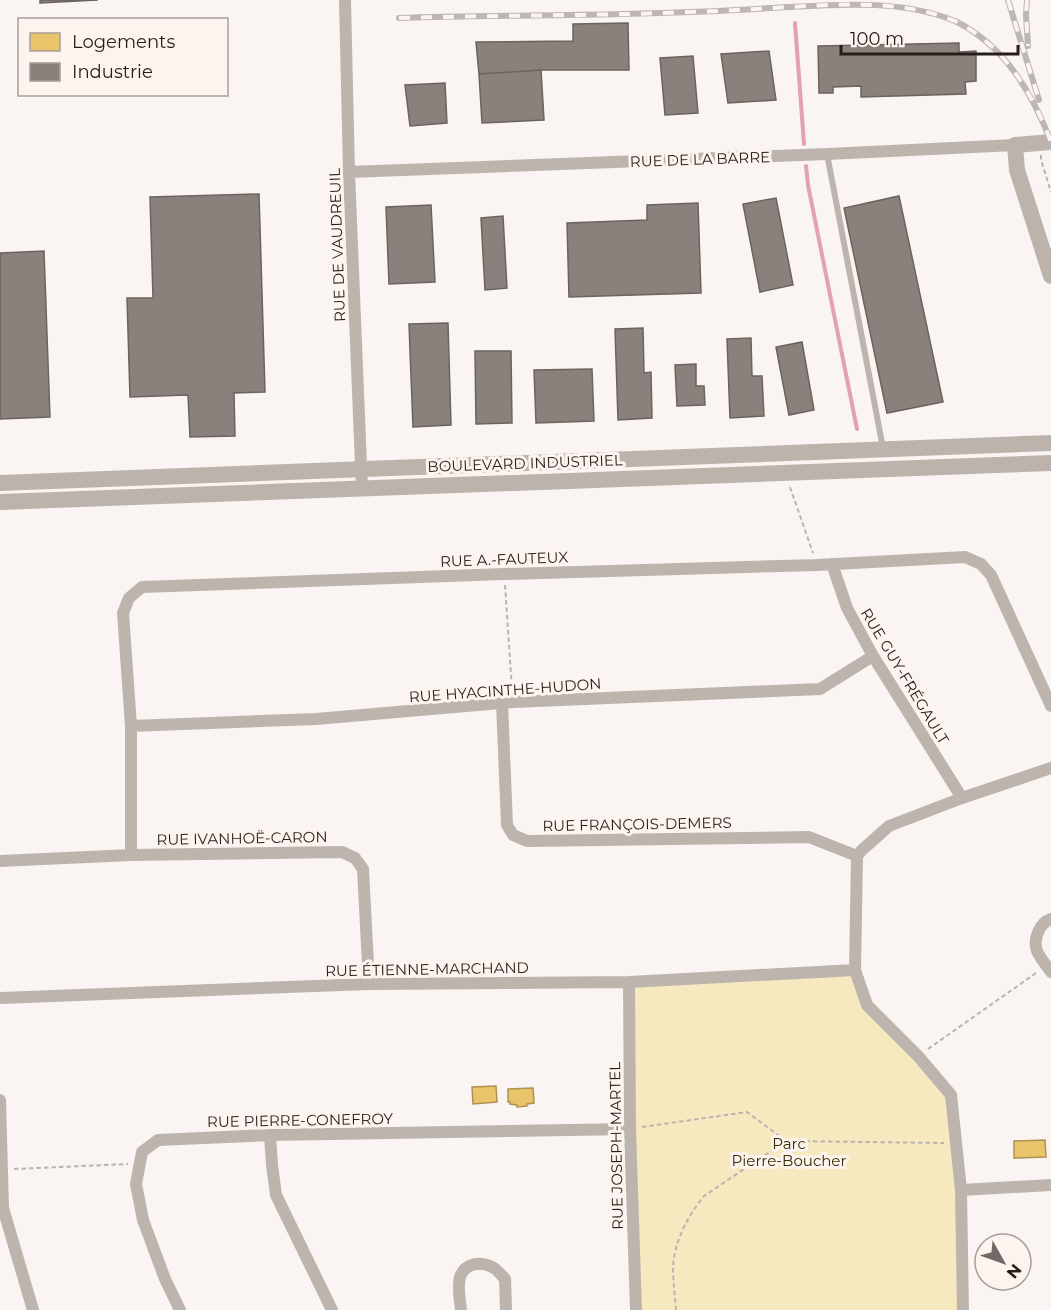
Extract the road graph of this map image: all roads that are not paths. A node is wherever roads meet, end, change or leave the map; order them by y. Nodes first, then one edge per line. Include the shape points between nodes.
1 (345, 0) edge
2 (1046, 143) edge
3 (1015, 145) junction
4 (827, 154) junction
5 (349, 172) junction
6 (1051, 276) edge
7 (1051, 442) edge
8 (879, 449) junction
9 (825, 451) junction
10 (716, 455) junction
11 (603, 460) junction
12 (525, 463) junction
13 (1051, 464) edge
14 (478, 465) junction
15 (362, 469) junction
16 (876, 470) junction
17 (826, 472) junction
18 (716, 476) junction
19 (72, 480) junction
20 (602, 480) junction
21 (0, 483) edge
22 (526, 483) junction
23 (477, 485) junction
24 (363, 489) junction
25 (73, 500) junction
26 (0, 502) edge
27 (832, 564) junction
28 (873, 656) junction
29 (507, 702) junction
30 (1051, 706) edge
31 (130, 726) junction
32 (1051, 768) edge
33 (962, 798) junction
34 (131, 855) junction
35 (857, 856) junction
36 (0, 861) edge
37 (1051, 919) edge
38 (1049, 969) edge
39 (855, 970) junction
40 (629, 982) junction
41 (369, 984) junction
42 (0, 998) edge
43 (0, 1100) edge
44 (630, 1129) junction
45 (270, 1135) junction
46 (1051, 1185) edge
47 (961, 1190) junction
48 (2, 1208) edge
49 (33, 1310) edge
50 (180, 1310) edge
51 (332, 1310) edge
52 (461, 1310) edge
53 (506, 1310) edge
54 (636, 1310) edge
55 (963, 1310) edge

1 - 5 street, RUE DE VAUDREUIL
2 - 3 street, RUE DE LA BARRE
3 - 4 street, RUE DE LA BARRE
3 - 6 street via 1017,170
4 - 5 street, RUE DE LA BARRE
4 - 8 lane
5 - 15 street, RUE DE VAUDREUIL
7 - 8 street, BOULEVARD INDUSTRIEL
8 - 9 street, BOULEVARD INDUSTRIEL
8 - 16 street
9 - 10 street, BOULEVARD INDUSTRIEL
9 - 17 street
10 - 11 street, BOULEVARD INDUSTRIEL
10 - 18 street
11 - 12 street, BOULEVARD INDUSTRIEL
11 - 20 street
12 - 14 street, BOULEVARD INDUSTRIEL
12 - 22 street
13 - 16 street, BOULEVARD INDUSTRIEL
14 - 15 street, BOULEVARD INDUSTRIEL
14 - 23 street
15 - 19 street, BOULEVARD INDUSTRIEL
15 - 24 street, RUE DE VAUDREUIL
16 - 17 street, BOULEVARD INDUSTRIEL
17 - 18 street, BOULEVARD INDUSTRIEL
18 - 20 street, BOULEVARD INDUSTRIEL
19 - 21 street, BOULEVARD INDUSTRIEL
19 - 25 street
20 - 22 street, BOULEVARD INDUSTRIEL
22 - 23 street, BOULEVARD INDUSTRIEL
23 - 24 street, BOULEVARD INDUSTRIEL
24 - 25 street, BOULEVARD INDUSTRIEL
25 - 26 street, BOULEVARD INDUSTRIEL
27 - 28 street, RUE GUY-FRÉGAULT via 847,608
27 - 30 street, RUE A.-FAUTEUX via 965,557 981,564 991,575
27 - 31 street, RUE A.-FAUTEUX via 142,587 129,598 123,613
28 - 29 street, RUE HYACINTHE-HUDON via 820,689
28 - 33 street, RUE GUY-FRÉGAULT
29 - 31 street, RUE HYACINTHE-HUDON via 316,719
29 - 35 street, RUE FRANÇOIS-DEMERS via 507,825 513,835 527,841 809,837
31 - 34 street, RUE A.-FAUTEUX
32 - 33 street
33 - 35 street via 889,826
34 - 36 street, RUE IVANHOË-CARON
34 - 41 street, RUE IVANHOË-CARON via 342,852 355,858 363,869
35 - 39 street
37 - 38 street via 1037,932 1037,951
39 - 40 street, RUE ÉTIENNE-MARCHAND
39 - 47 street via 867,1005 951,1095
40 - 41 street, RUE ÉTIENNE-MARCHAND
40 - 44 street, RUE JOSEPH-MARTEL
41 - 42 street, RUE ÉTIENNE-MARCHAND
43 - 48 street
44 - 45 street, RUE PIERRE-CONEFROY
44 - 54 street, RUE JOSEPH-MARTEL
45 - 50 street, RUE PIERRE-CONEFROY via 158,1140 142,1152 136,1184 143,1221
45 - 51 street via 276,1195
46 - 47 street
47 - 55 street
48 - 49 street
52 - 53 street via 460,1276 467,1267 478,1263 494,1267 505,1280

